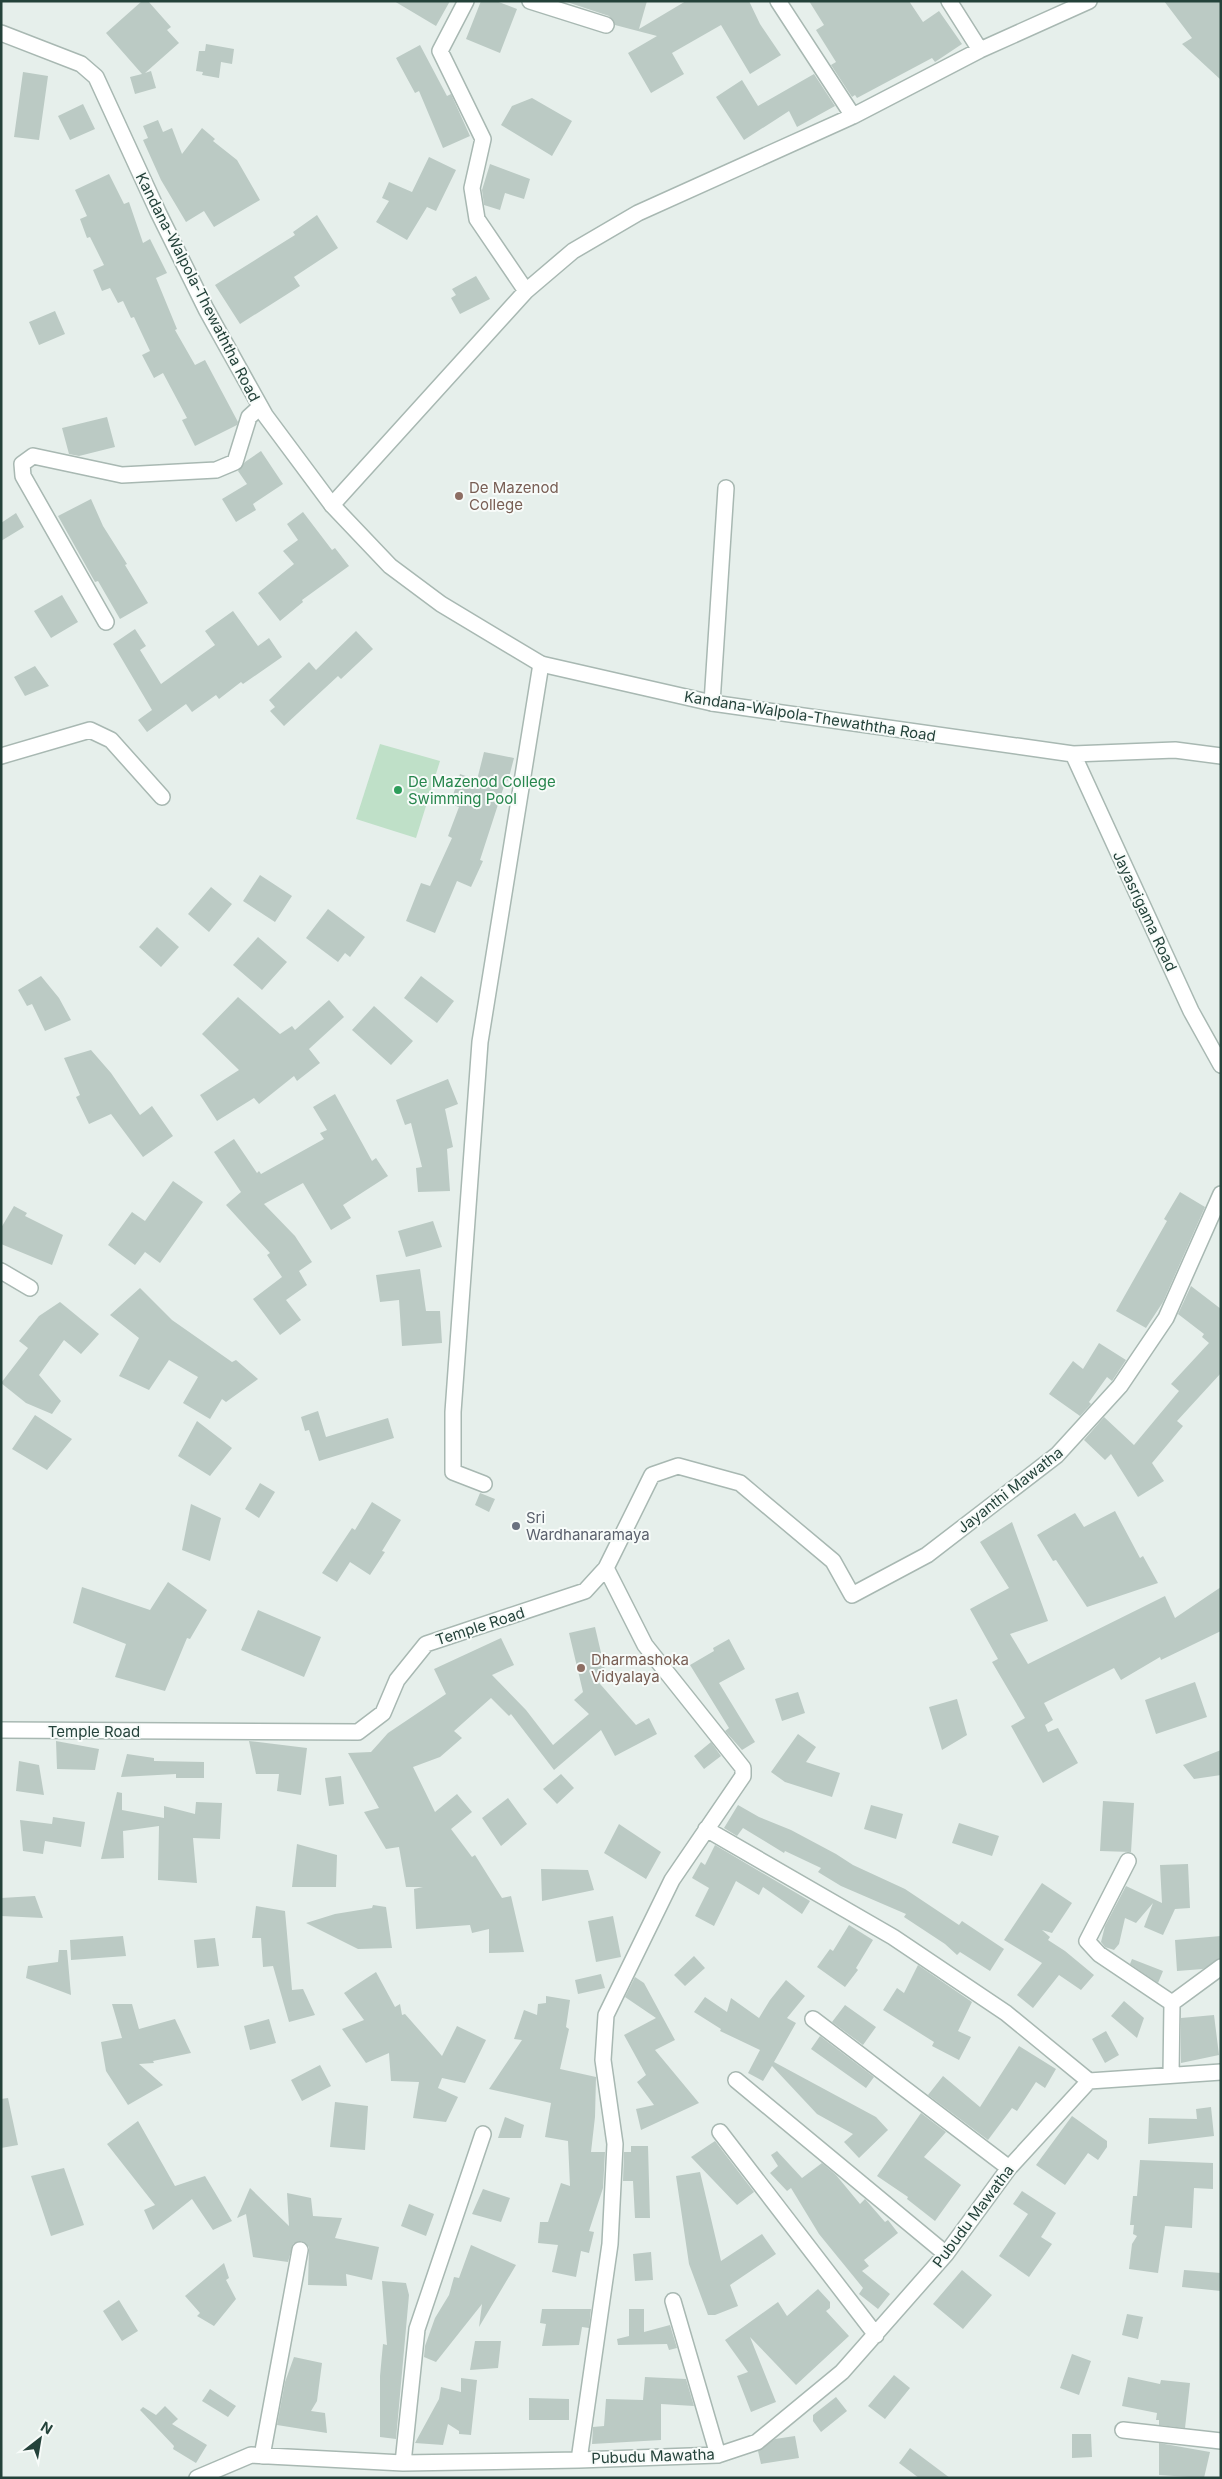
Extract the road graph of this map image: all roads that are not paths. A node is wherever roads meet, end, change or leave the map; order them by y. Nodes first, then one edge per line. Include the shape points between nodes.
1 (466, 1) edge
2 (530, 1) edge
3 (778, 1) edge
4 (949, 1) edge
5 (1089, 1) edge
6 (606, 24) dead end
7 (1, 33) edge
8 (980, 50) junction
9 (853, 116) junction
10 (526, 291) junction
11 (260, 407) junction
12 (726, 488) dead end
13 (332, 505) junction
14 (106, 622) dead end
15 (540, 664) junction
16 (712, 703) junction
17 (1073, 754) junction
18 (1, 756) edge
19 (1221, 756) edge
20 (162, 797) dead end
21 (1221, 1065) edge
22 (1221, 1194) edge
23 (1, 1271) edge
24 (30, 1288) dead end
25 (484, 1484) dead end
26 (606, 1568) junction
27 (852, 1595) joint
28 (1, 1730) edge
29 (706, 1829) junction
30 (1128, 1861) dead end
31 (1221, 1967) edge
32 (1172, 2003) junction
33 (813, 2019) dead end
34 (1221, 2072) edge
35 (1171, 2075) junction
36 (736, 2080) dead end
37 (1088, 2081) junction
38 (720, 2132) dead end
39 (483, 2134) dead end
40 (1009, 2168) junction
41 (300, 2250) dead end
42 (946, 2254) junction
43 (673, 2300) dead end
44 (876, 2335) junction
45 (1123, 2430) dead end
46 (1221, 2441) edge
47 (718, 2455) junction
48 (262, 2456) junction
49 (580, 2460) junction
50 (403, 2463) junction
51 (197, 2478) edge

1 - 10 street via 440,51 483,138 472,188 476,219
2 - 6 street
3 - 9 street
4 - 8 street
5 - 8 street
7 - 11 street, Kandana-Walpola-Thewaththa Road via 82,64 96,77 206,309
8 - 9 street
9 - 10 street via 638,214 574,251
10 - 13 street
11 - 13 street, Kandana-Walpola-Thewaththa Road
11 - 14 street via 249,417 235,462 216,470 122,475 33,456 22,464 23,476
12 - 16 street
13 - 15 street, Kandana-Walpola-Thewaththa Road via 390,566 441,604
15 - 16 street, Kandana-Walpola-Thewaththa Road
15 - 25 street via 480,1042 453,1412 453,1472
16 - 17 street, Kandana-Walpola-Thewaththa Road
17 - 19 street, Kandana-Walpola-Thewaththa Road via 1175,750
17 - 21 street, Jayasrigama Road via 1191,1011
18 - 20 street via 90,730 111,740
22 - 27 street, Jayanthi Mawatha via 1166,1318 1120,1386 1057,1455 927,1555
23 - 24 street
26 - 27 street, Temple Road via 652,1475 678,1466 740,1484 833,1560
26 - 28 street, Temple Road via 585,1591 426,1644 397,1680 383,1713 358,1732
26 - 29 street via 645,1645 742,1768 743,1776
29 - 37 street via 893,1937 1006,2013
29 - 49 street via 672,1880 606,2015 603,2060 615,2144 610,2244
30 - 32 street via 1087,1941 1099,1954
31 - 32 street
32 - 35 street
33 - 40 street
34 - 35 street
35 - 37 street
36 - 42 street
37 - 40 street, Pubudu Mawatha
38 - 44 street
39 - 50 street via 417,2329
40 - 42 street, Pubudu Mawatha
41 - 48 street
42 - 44 street, Pubudu Mawatha
43 - 47 street
44 - 47 street, Pubudu Mawatha via 842,2372 757,2442
45 - 46 street
47 - 49 street, Pubudu Mawatha
48 - 50 street, Pubudu Mawatha
48 - 51 street, Pubudu Mawatha via 251,2455
49 - 50 street, Pubudu Mawatha

